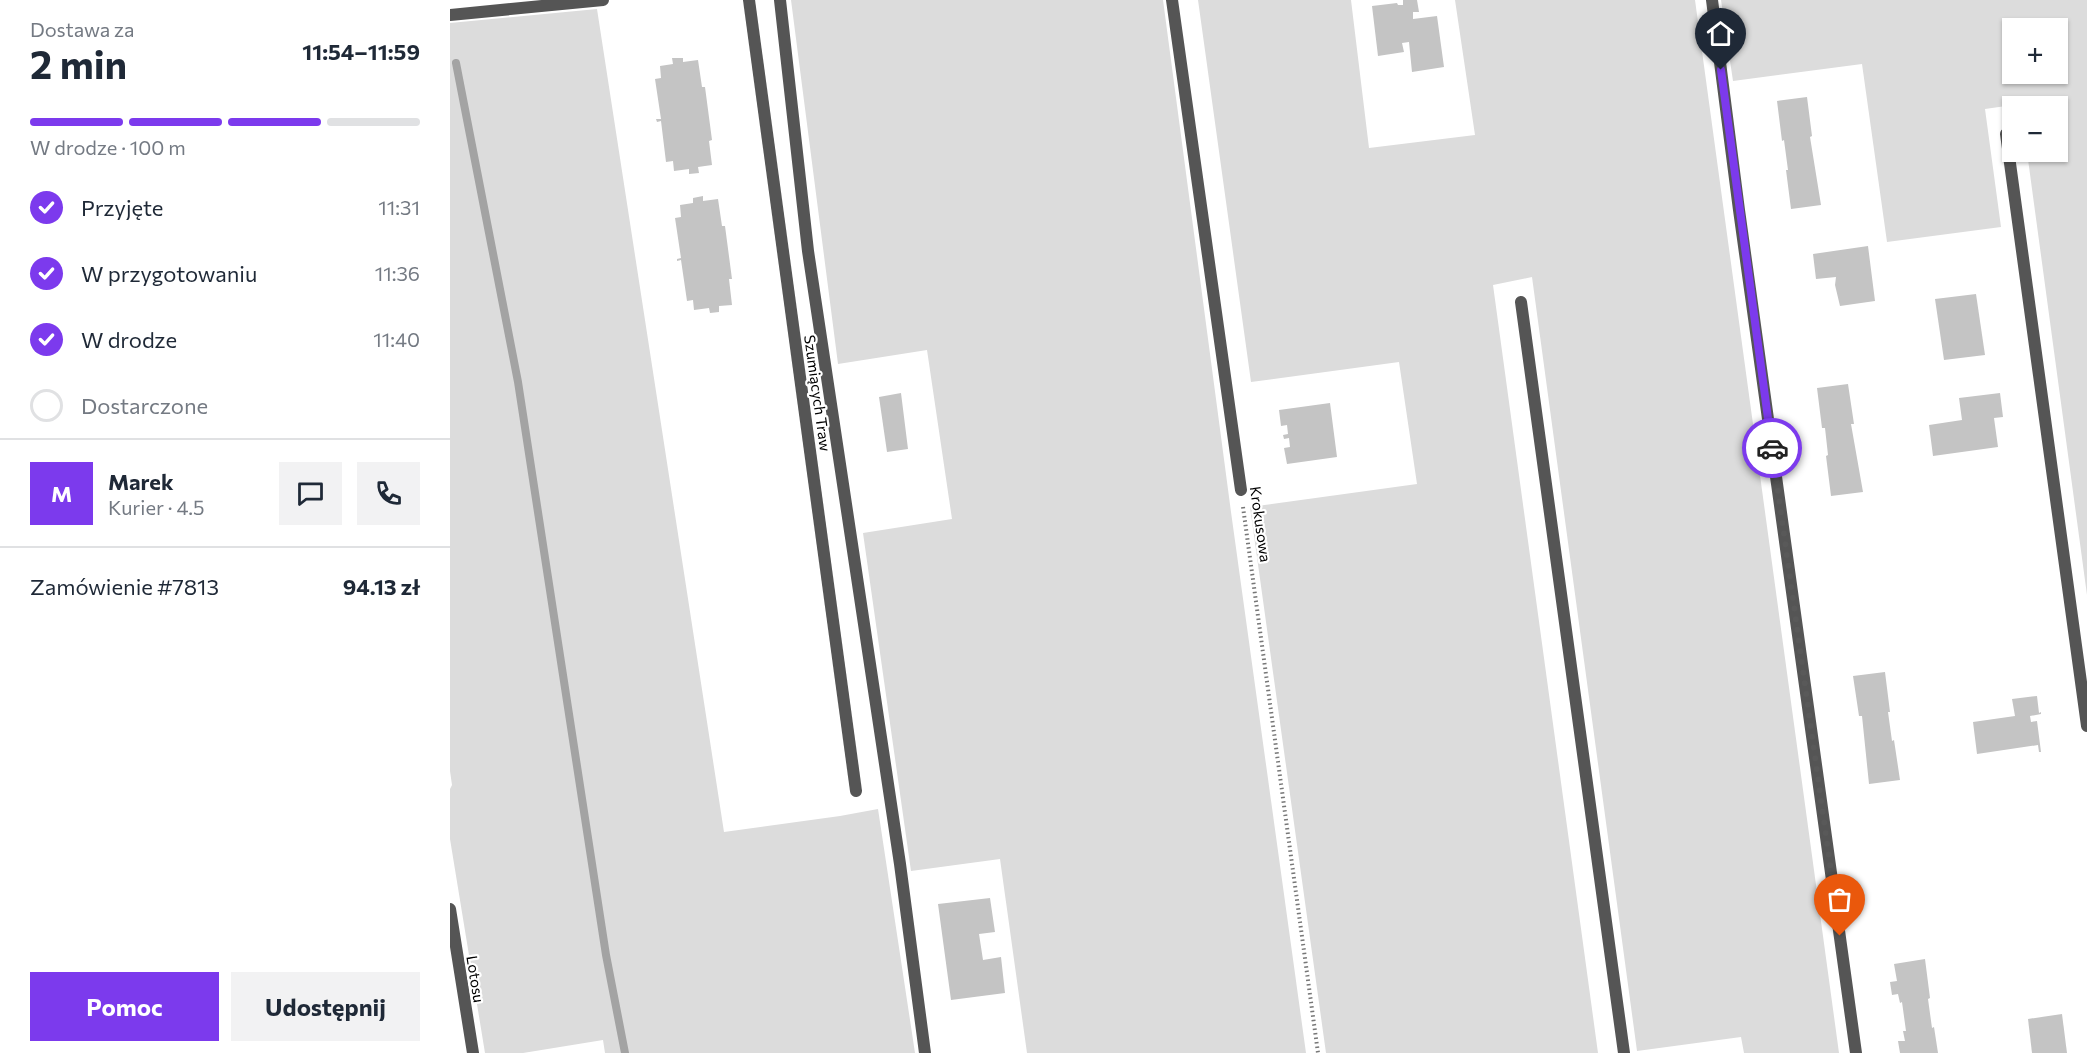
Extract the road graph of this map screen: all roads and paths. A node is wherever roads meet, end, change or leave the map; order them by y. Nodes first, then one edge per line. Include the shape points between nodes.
1 (602, 0) edge
2 (749, 0) edge
3 (780, 0) edge
4 (1172, 0) edge
5 (1712, 0) edge
6 (450, 15) edge
7 (2010, 162) edge
8 (1521, 302) dead end
9 (1241, 490) joint
10 (2087, 726) edge
11 (856, 791) dead end
12 (450, 909) edge
13 (472, 1053) edge
14 (926, 1053) edge
15 (1318, 1053) edge
16 (1624, 1053) edge
17 (1856, 1053) edge

1 - 6 street
2 - 11 street, Szumiących Traw
3 - 14 street via 808,251
4 - 9 street, Krokusowa
5 - 17 street
7 - 10 street
8 - 16 street
9 - 15 path, Krokusowa
12 - 13 street, Lotosu

